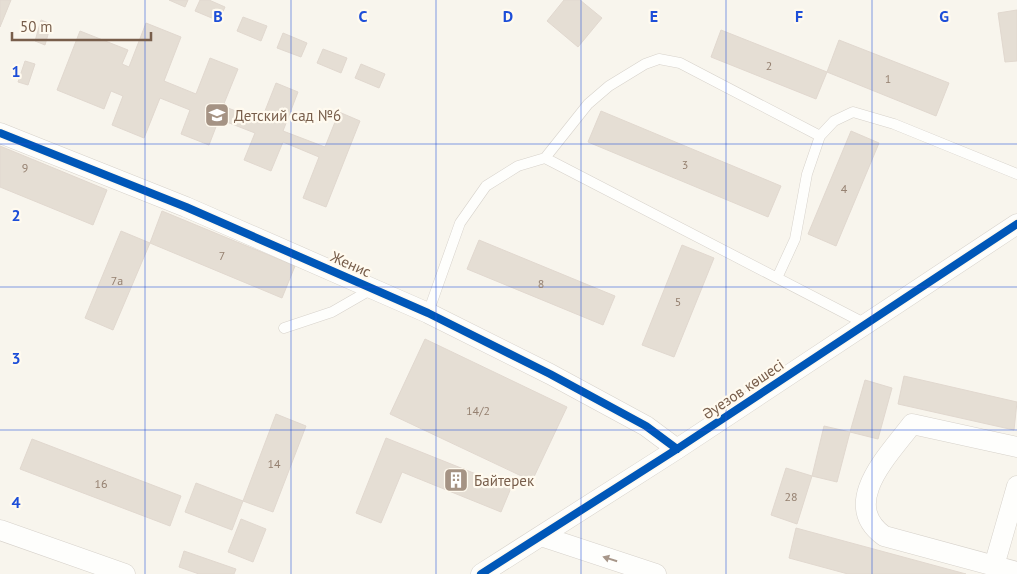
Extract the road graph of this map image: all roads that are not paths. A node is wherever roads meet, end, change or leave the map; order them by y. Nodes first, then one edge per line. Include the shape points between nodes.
1 (0, 133) edge
2 (820, 136) junction
3 (545, 158) junction
4 (1017, 174) edge
5 (1017, 224) edge
6 (777, 278) junction
7 (372, 289) junction
8 (428, 312) junction
9 (866, 324) junction
10 (284, 328) dead end
11 (1017, 447) edge
12 (677, 449) junction
13 (1017, 486) edge
14 (0, 530) edge
15 (541, 536) junction
16 (994, 566) junction
17 (1017, 572) edge
18 (125, 574) edge
19 (482, 574) edge
20 (656, 574) edge

1 - 7 street, Женис via 186,207
2 - 3 lane via 680,63 659,60 638,68 588,104
2 - 4 lane via 834,121 854,112 894,124
2 - 6 lane via 807,174 795,239
3 - 6 lane
3 - 8 lane via 518,166 486,186 460,223
5 - 9 street, Әуезов көшесі
6 - 9 lane
7 - 8 street, Женис
7 - 10 lane via 332,312
8 - 12 street, Женис via 646,426
9 - 12 street, Әуезов көшесі
11 - 16 street via 912,424 869,482 865,512 874,529 884,536
12 - 15 street, Әуезов көшесі
13 - 16 street
14 - 18 street
15 - 19 street, Әуезов көшесі
20 -> 15 street
16 - 17 street

